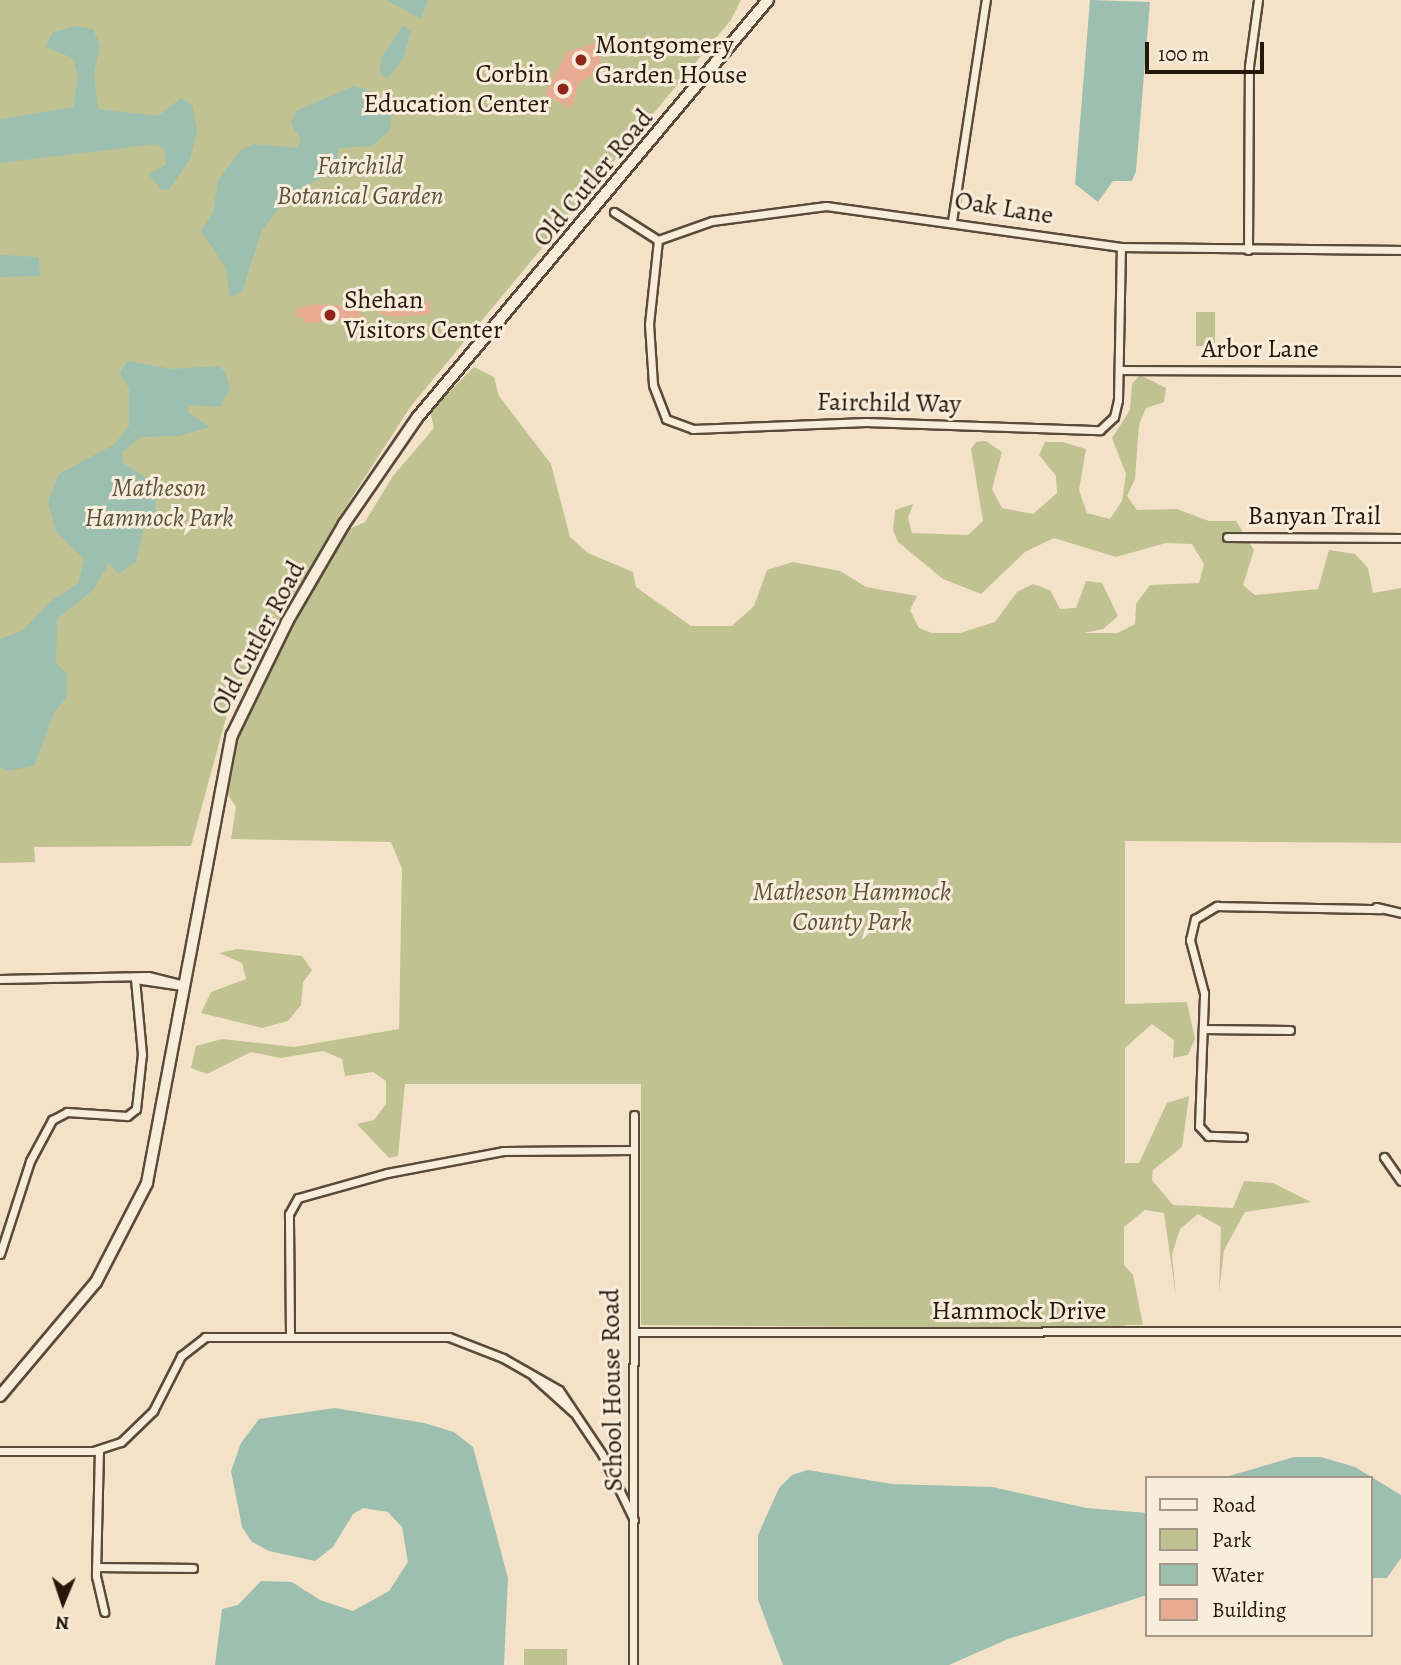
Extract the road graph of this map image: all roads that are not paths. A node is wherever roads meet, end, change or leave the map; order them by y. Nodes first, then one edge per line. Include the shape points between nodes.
1 (768, 0) edge
2 (986, 0) edge
3 (1258, 0) edge
4 (614, 212) dead end
5 (952, 221) junction
6 (658, 240) junction
7 (1121, 247) junction
8 (1248, 250) junction
9 (1401, 250) edge
10 (1119, 370) junction
11 (1401, 371) edge
12 (1227, 537) dead end
13 (1401, 538) edge
14 (1401, 913) edge
15 (0, 979) edge
16 (135, 979) junction
17 (185, 985) junction
18 (1203, 1029) junction
19 (1290, 1030) dead end
20 (634, 1115) dead end
21 (1243, 1137) dead end
22 (633, 1150) junction
23 (1384, 1157) dead end
24 (1401, 1181) edge
25 (0, 1254) edge
26 (1401, 1331) edge
27 (637, 1332) junction
28 (290, 1334) junction
29 (0, 1396) edge
30 (99, 1450) junction
31 (0, 1451) edge
32 (634, 1520) junction
33 (96, 1567) junction
34 (193, 1568) dead end
35 (104, 1612) dead end
36 (633, 1665) edge

1 - 17 main road, Old Cutler Road via 417,418 337,535 238,716
2 - 5 street
3 - 8 street via 1249,66
4 - 6 street
5 - 6 street, Oak Lane via 802,207 700,223
5 - 7 street, Oak Lane
6 - 10 street, Fairchild Way via 653,248 649,351 656,399 669,422 692,429 866,422 1084,433 1108,425 1117,406
7 - 8 street, Oak Lane
7 - 10 street
8 - 9 street, Oak Lane
10 - 11 street, Arbor Lane
12 - 13 street, Banyan Trail
14 - 18 street via 1217,906 1195,919 1190,940 1204,989
15 - 16 street
16 - 17 street via 148,976
16 - 25 street via 142,1054 136,1109 127,1116 66,1112 52,1120 30,1161
17 - 29 main road, Old Cutler Road via 157,1151 134,1215 96,1282
18 - 19 street
18 - 21 street via 1197,1082 1201,1131 1212,1137
20 - 22 street, School House Road
22 - 27 street, School House Road via 631,1312
22 - 28 street via 503,1151 387,1173 298,1198 289,1214
23 - 24 street
26 - 27 street, Hammock Drive
27 - 32 street, School House Road
28 - 30 street via 198,1339 174,1364 141,1426
28 - 32 street via 449,1338 534,1377 573,1412 602,1454
30 - 31 street
30 - 33 street
32 - 36 street, School House Road
33 - 34 street
33 - 35 street

